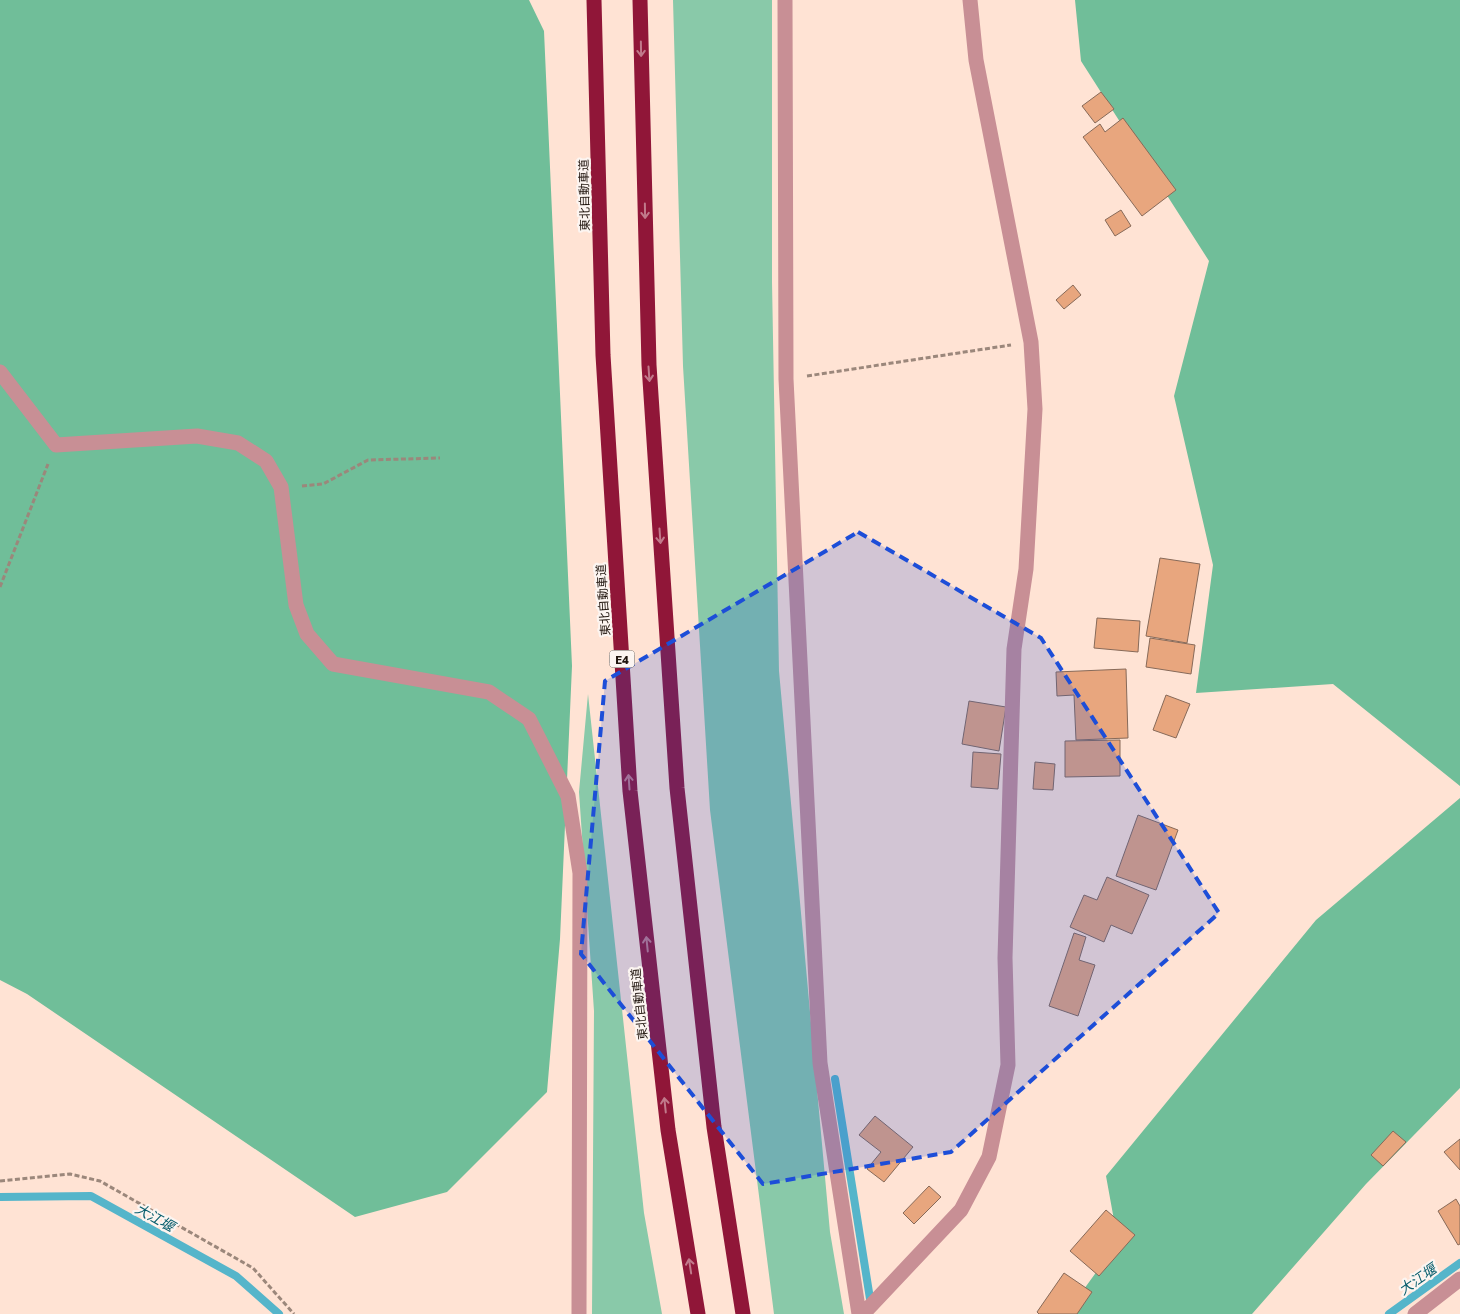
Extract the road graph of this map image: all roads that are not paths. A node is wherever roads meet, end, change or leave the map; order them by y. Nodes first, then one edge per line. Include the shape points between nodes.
1 (594, 0) edge
2 (640, 0) edge
3 (785, 0) edge
4 (970, 0) edge
5 (0, 372) edge
6 (1460, 1278) edge
7 (579, 1314) edge
8 (698, 1314) edge
9 (744, 1314) edge
10 (858, 1314) edge
11 (863, 1314) edge
12 (1415, 1314) edge

8 -> 1 highway, 東北自動車道 / E4 via 668,1130 630,791 603,355
2 -> 9 highway via 648,365 677,788 714,1127
3 - 10 street via 786,379 820,1063
4 - 11 street via 976,60 1031,342 1035,418 1026,569 1014,659 1006,958 1008,1065 989,1157 961,1210
5 - 7 street via 56,445 197,436 238,444 266,461 281,487 296,605 307,634 332,664 489,692 529,719 568,796 580,873
6 - 12 street

